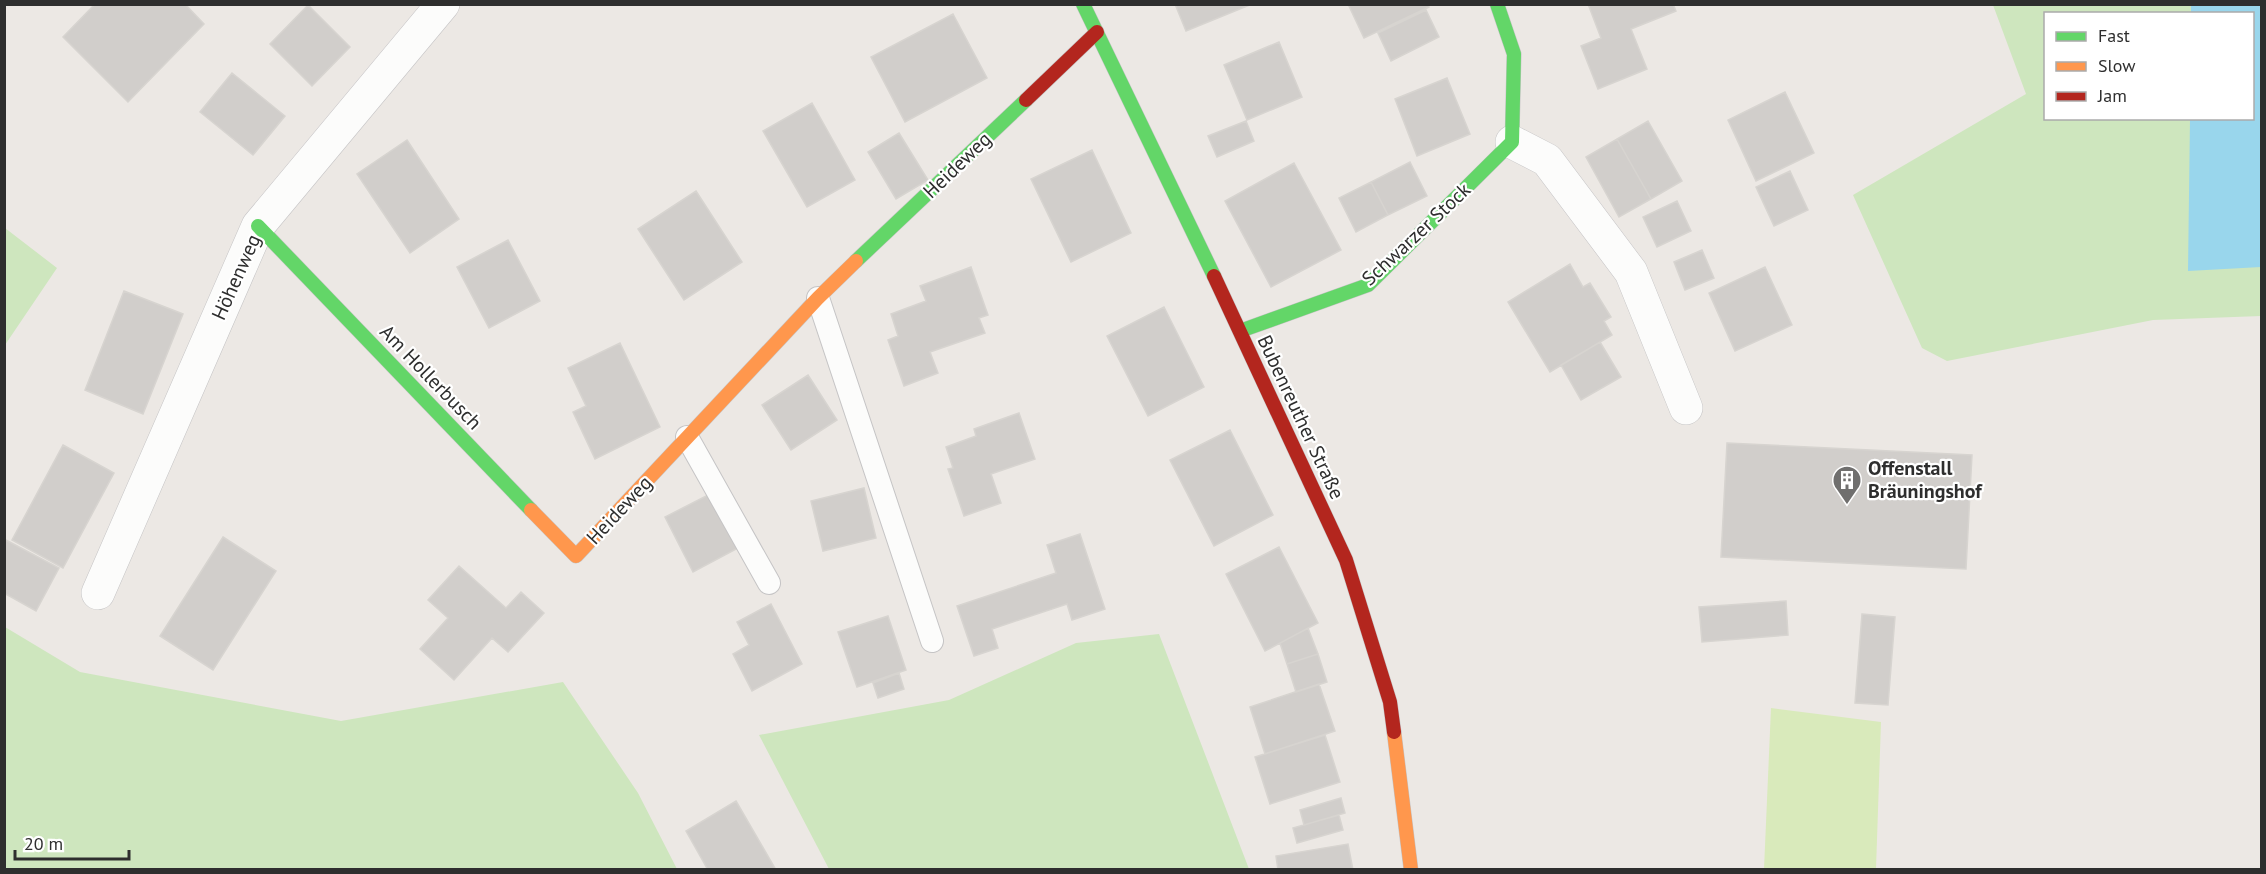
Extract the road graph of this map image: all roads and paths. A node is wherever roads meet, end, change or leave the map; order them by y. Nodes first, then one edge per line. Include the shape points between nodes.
1 (443, 4) edge
2 (1083, 4) edge
3 (1497, 4) edge
4 (1097, 32) junction
5 (1512, 142) junction
6 (258, 226) junction
7 (818, 298) junction
8 (1240, 331) junction
9 (1686, 408) dead end
10 (687, 437) junction
11 (576, 556) joint
12 (770, 583) dead end
13 (98, 592) dead end
14 (932, 641) dead end
15 (1412, 870) edge

1 - 6 street, Höhenweg
2 - 4 street, Bubenreuther Straße
3 - 5 street via 1514,54
4 - 7 street, Heideweg
4 - 8 street, Bubenreuther Straße
5 - 8 street, Schwarzer Stock via 1368,285
5 - 9 street via 1547,160 1631,272
6 - 11 street, Am Hollerbusch
6 - 13 street, Höhenweg
7 - 10 street, Heideweg
7 - 14 lane
8 - 15 street, Bubenreuther Straße via 1346,560 1390,702
10 - 11 street, Heideweg
10 - 12 lane

